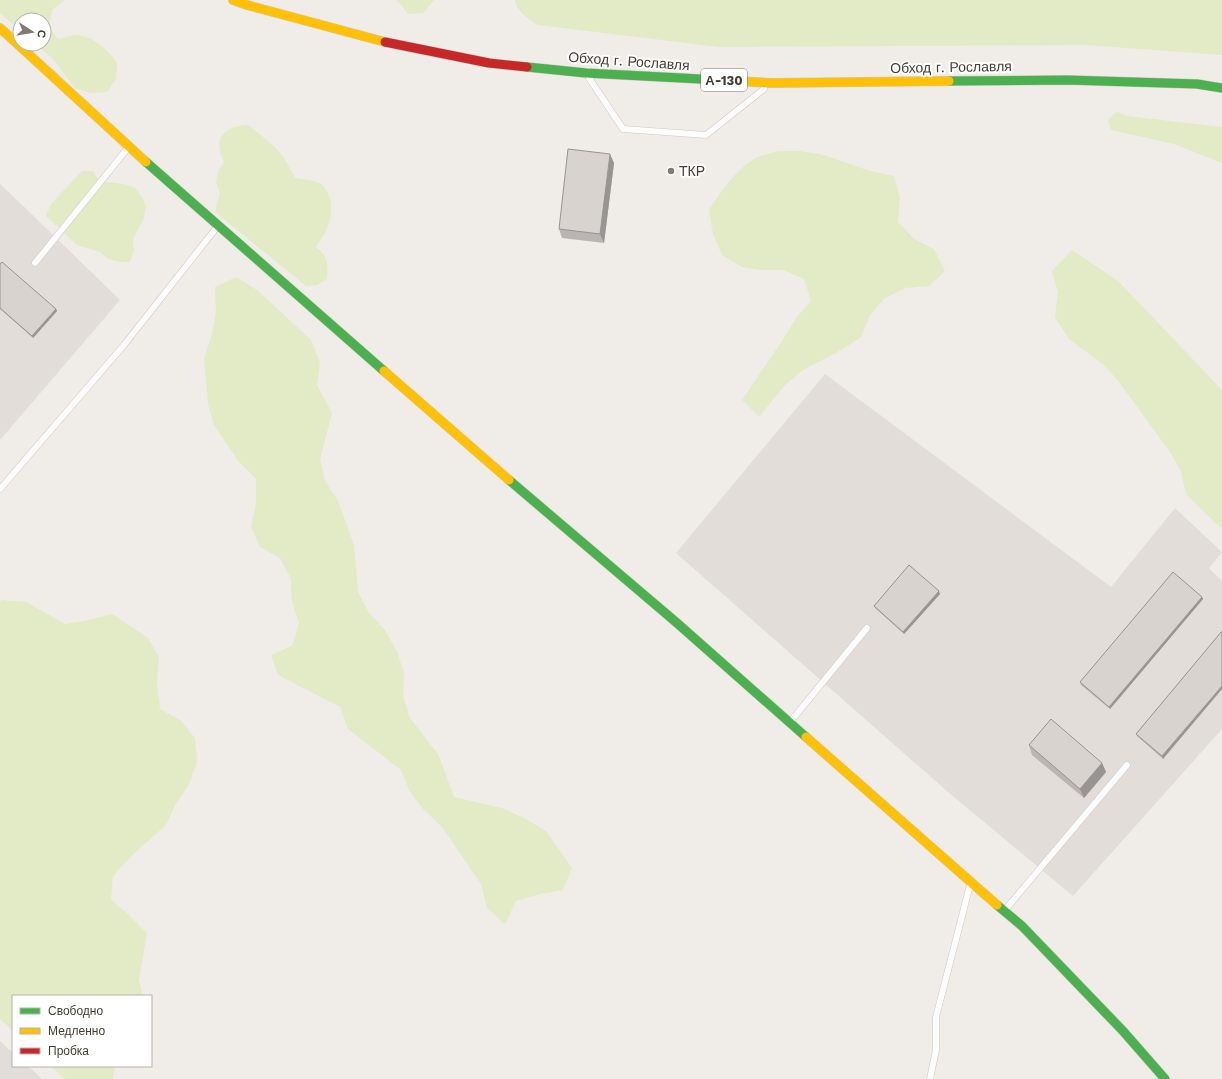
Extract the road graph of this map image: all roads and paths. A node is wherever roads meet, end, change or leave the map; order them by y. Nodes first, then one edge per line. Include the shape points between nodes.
1 (234, 0) edge
2 (0, 28) edge
3 (586, 73) junction
4 (772, 83) junction
5 (1222, 88) edge
6 (128, 147) junction
7 (218, 226) junction
8 (35, 263) dead end
9 (0, 489) edge
10 (867, 628) dead end
11 (790, 723) junction
12 (1127, 765) dead end
13 (971, 883) junction
14 (1004, 911) junction
15 (930, 1079) edge
16 (1164, 1079) edge

1 - 3 main road, Обход г. Рославля / А-130 via 388,43 489,63
2 - 6 main road
3 - 4 main road, Обход г. Рославля / А-130
3 - 4 lane via 623,128 706,135
4 - 5 main road, Обход г. Рославля / А-130 via 1068,80 1197,84
6 - 7 main road
6 - 8 lane
7 - 9 lane via 124,345
7 - 11 main road
10 - 11 lane
11 - 13 main road
12 - 14 lane
13 - 14 main road
13 - 15 lane via 936,1017 936,1050
14 - 16 main road via 1022,926 1123,1032

